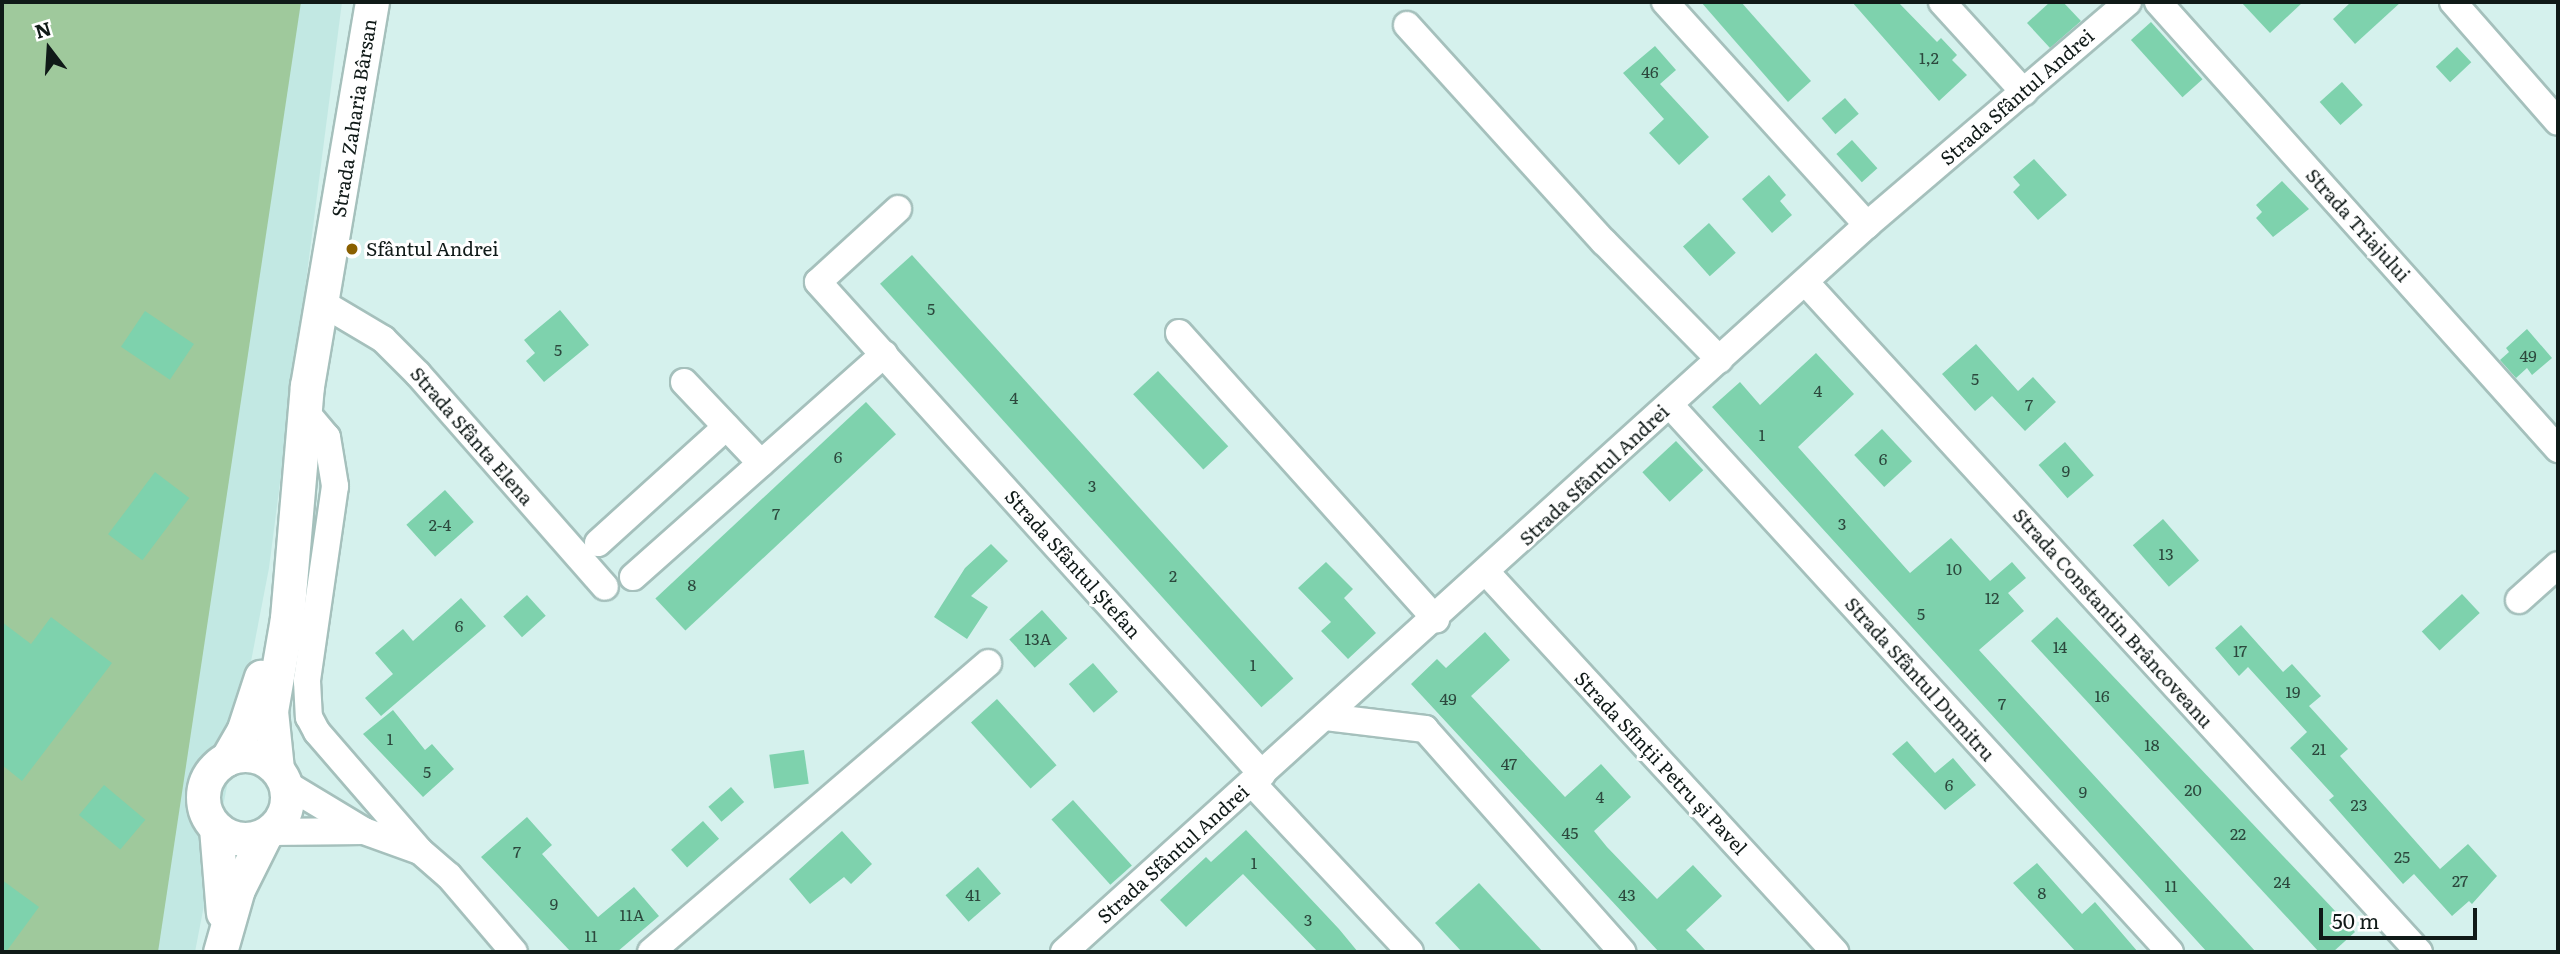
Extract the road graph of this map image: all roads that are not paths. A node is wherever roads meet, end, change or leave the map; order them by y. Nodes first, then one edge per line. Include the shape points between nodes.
1 (372, 2) edge
2 (1665, 2) edge
3 (1942, 2) edge
4 (2128, 2) edge
5 (2158, 2) edge
6 (2453, 2) edge
7 (1408, 25) dead end
8 (2024, 92) junction
9 (2558, 122) edge
10 (898, 209) dead end
11 (1867, 225) junction
12 (1807, 284) junction
13 (324, 304) junction
14 (1179, 333) dead end
15 (884, 354) junction
16 (1720, 360) junction
17 (684, 382) dead end
18 (1670, 405) junction
19 (305, 411) junction
20 (726, 427) junction
21 (2558, 449) edge
22 (761, 463) junction
23 (598, 543) dead end
24 (2558, 565) edge
25 (291, 567) junction
26 (1487, 573) junction
27 (633, 577) dead end
28 (604, 587) dead end
29 (2519, 600) dead end
30 (1436, 619) junction
31 (988, 663) dead end
32 (1326, 717) junction
33 (227, 759) junction
34 (282, 776) junction
35 (1257, 779) junction
36 (216, 828) junction
37 (364, 831) junction
38 (268, 833) junction
39 (420, 851) junction
40 (221, 944) edge
41 (514, 952) edge
42 (651, 952) edge
43 (1064, 952) edge
44 (1410, 952) edge
45 (1622, 952) edge
46 (1835, 952) edge
47 (2170, 952) edge
48 (2419, 952) edge

1 - 13 main road, Strada Zaharia Bârsan
2 - 11 street
3 - 8 street
4 - 8 street, Strada Sfântul Andrei
5 - 21 street, Strada Triajului
6 - 9 street
7 - 16 street via 1604,242
8 - 11 street, Strada Sfântul Andrei
10 - 15 street, Strada Sfântul Ștefan via 818,282
11 - 12 street, Strada Sfântul Andrei
12 - 16 street, Strada Sfântul Andrei
12 - 48 street, Strada Constantin Brâncoveanu
13 - 19 main road, Strada Zaharia Bârsan
13 - 28 street, Strada Sfânta Elena via 383,339 418,374
14 - 30 street
15 - 22 street
15 - 35 street, Strada Sfântul Ștefan
16 - 18 street, Strada Sfântul Andrei
17 - 20 street
18 - 26 street, Strada Sfântul Andrei
18 - 47 street, Strada Sfântul Dumitru
19 - 25 main road, Strada Zaharia Bârsan
19 - 39 street via 327,437 335,486 307,681 309,717
20 - 22 street
20 - 23 street
22 - 27 street
24 - 29 street
25 - 33 main road via 255,700
25 - 34 main road via 271,711
26 - 30 street, Strada Sfântul Andrei
26 - 46 street, Strada Sfinții Petru și Pavel
30 - 32 street, Strada Sfântul Andrei
31 - 42 street
32 - 35 street, Strada Sfântul Andrei
32 - 45 street via 1424,729
33 - 34 main road via 248,755
33 - 36 main road via 207,777 203,790 207,817
34 - 37 street
34 - 38 main road via 284,815
35 - 43 street, Strada Sfântul Andrei
35 - 44 street, Strada Sfântul Ștefan
36 - 38 main road via 234,839
36 - 40 main road
37 - 38 street
37 - 39 street
38 - 40 main road via 244,875
39 - 41 street via 449,876

